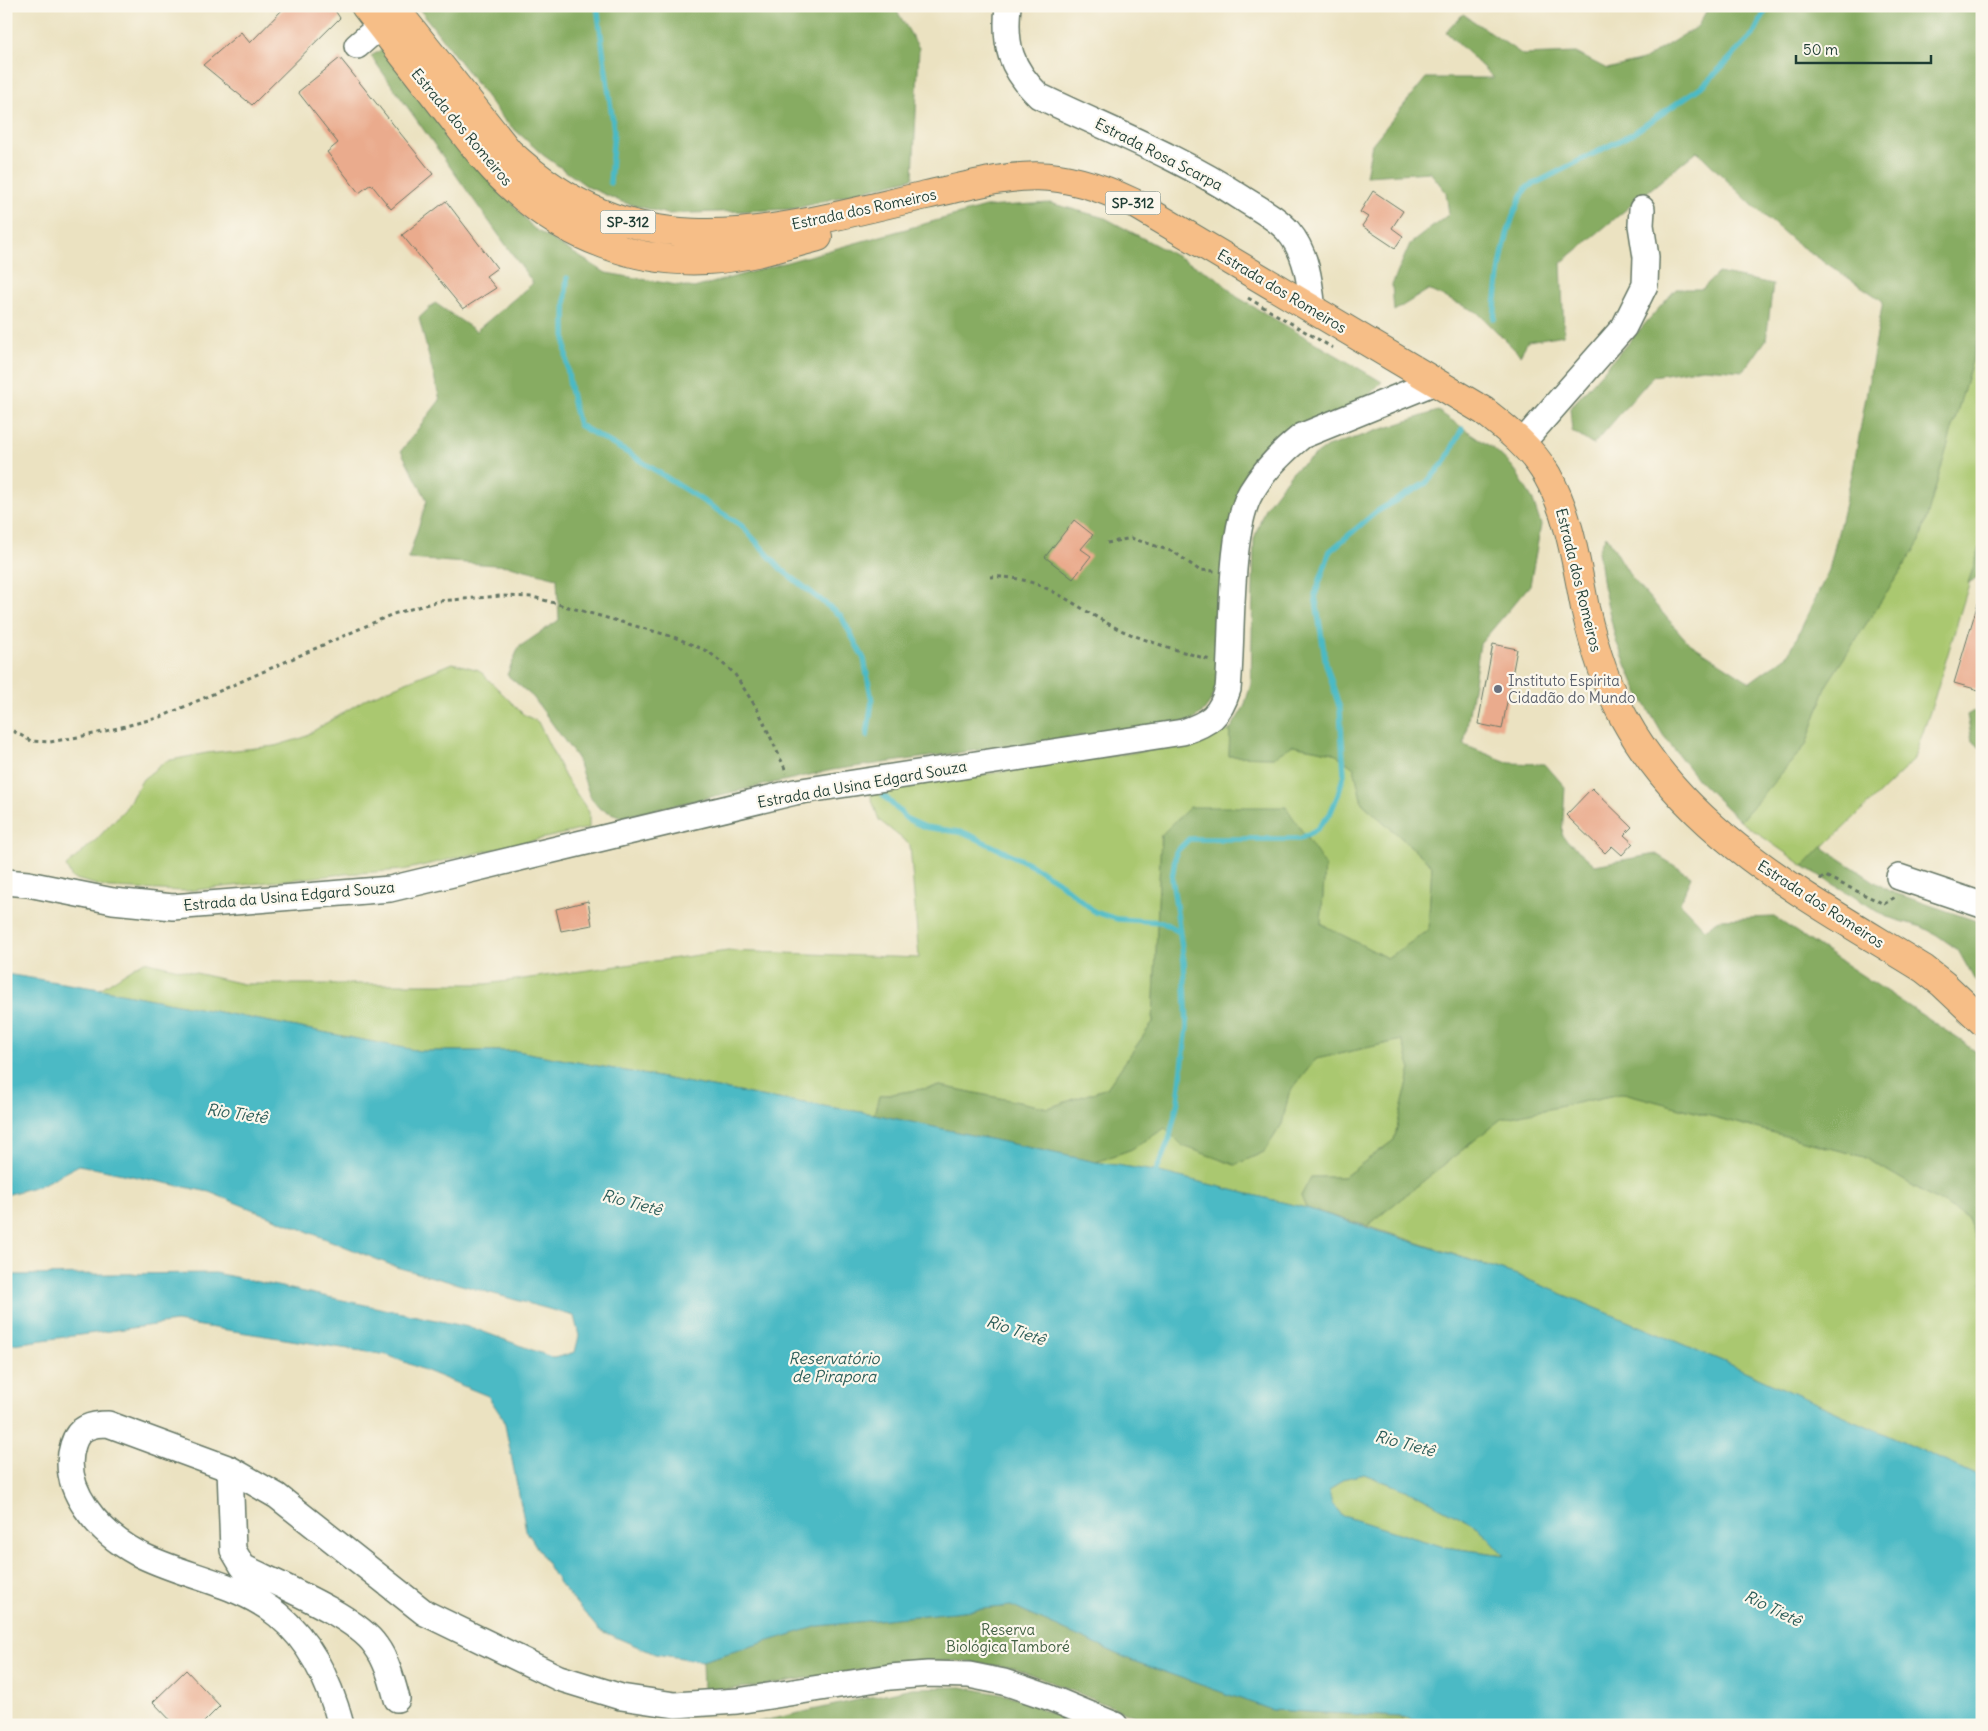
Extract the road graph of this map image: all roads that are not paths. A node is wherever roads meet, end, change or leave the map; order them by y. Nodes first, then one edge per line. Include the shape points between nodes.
1 (1008, 6) edge
2 (379, 13) edge
3 (357, 46) dead end
4 (1642, 209) dead end
5 (1313, 310) junction
6 (1435, 382) junction
7 (1522, 443) junction
8 (1907, 880) road end
9 (6, 882) edge
10 (1982, 905) edge
11 (1982, 1020) edge
12 (230, 1469) junction
13 (397, 1699) dead end
14 (341, 1725) edge
15 (1116, 1725) edge

1 - 5 street, Estrada Rosa Scarpa via 1005,31 1009,50 1024,82 1039,96 1165,154 1221,184 1273,218 1288,231 1304,261
2 - 3 street
2 - 5 main road, Estrada dos Romeiros / SP-312 via 471,142 514,190 566,228 612,246 672,260 732,257 849,229 948,190 1007,177 1041,175 1072,179 1132,202
4 - 7 street via 1640,225 1646,258 1645,286 1624,327
5 - 6 main road, Estrada dos Romeiros / SP-312
6 - 7 main road, Estrada dos Romeiros / SP-312 via 1484,411
6 - 9 street, Estrada da Usina Edgard Souza via 1302,436 1265,472 1250,494 1239,534 1230,666 1223,705 1214,718 1202,726 1183,732 795,792 390,889 173,906 112,901
7 - 11 main road, Estrada dos Romeiros / SP-312 via 1546,473 1569,528 1595,650 1624,719 1680,796 1739,850 1924,970
8 - 10 street
12 - 13 street via 233,1550 243,1567 355,1624 376,1645 389,1671
12 - 14 street via 108,1424 82,1429 68,1462 72,1481 82,1502 108,1531 136,1552 244,1594 278,1615 320,1665
12 - 15 street via 277,1496 426,1613 559,1678 621,1697 674,1704 728,1701 890,1677 969,1675 1004,1682

